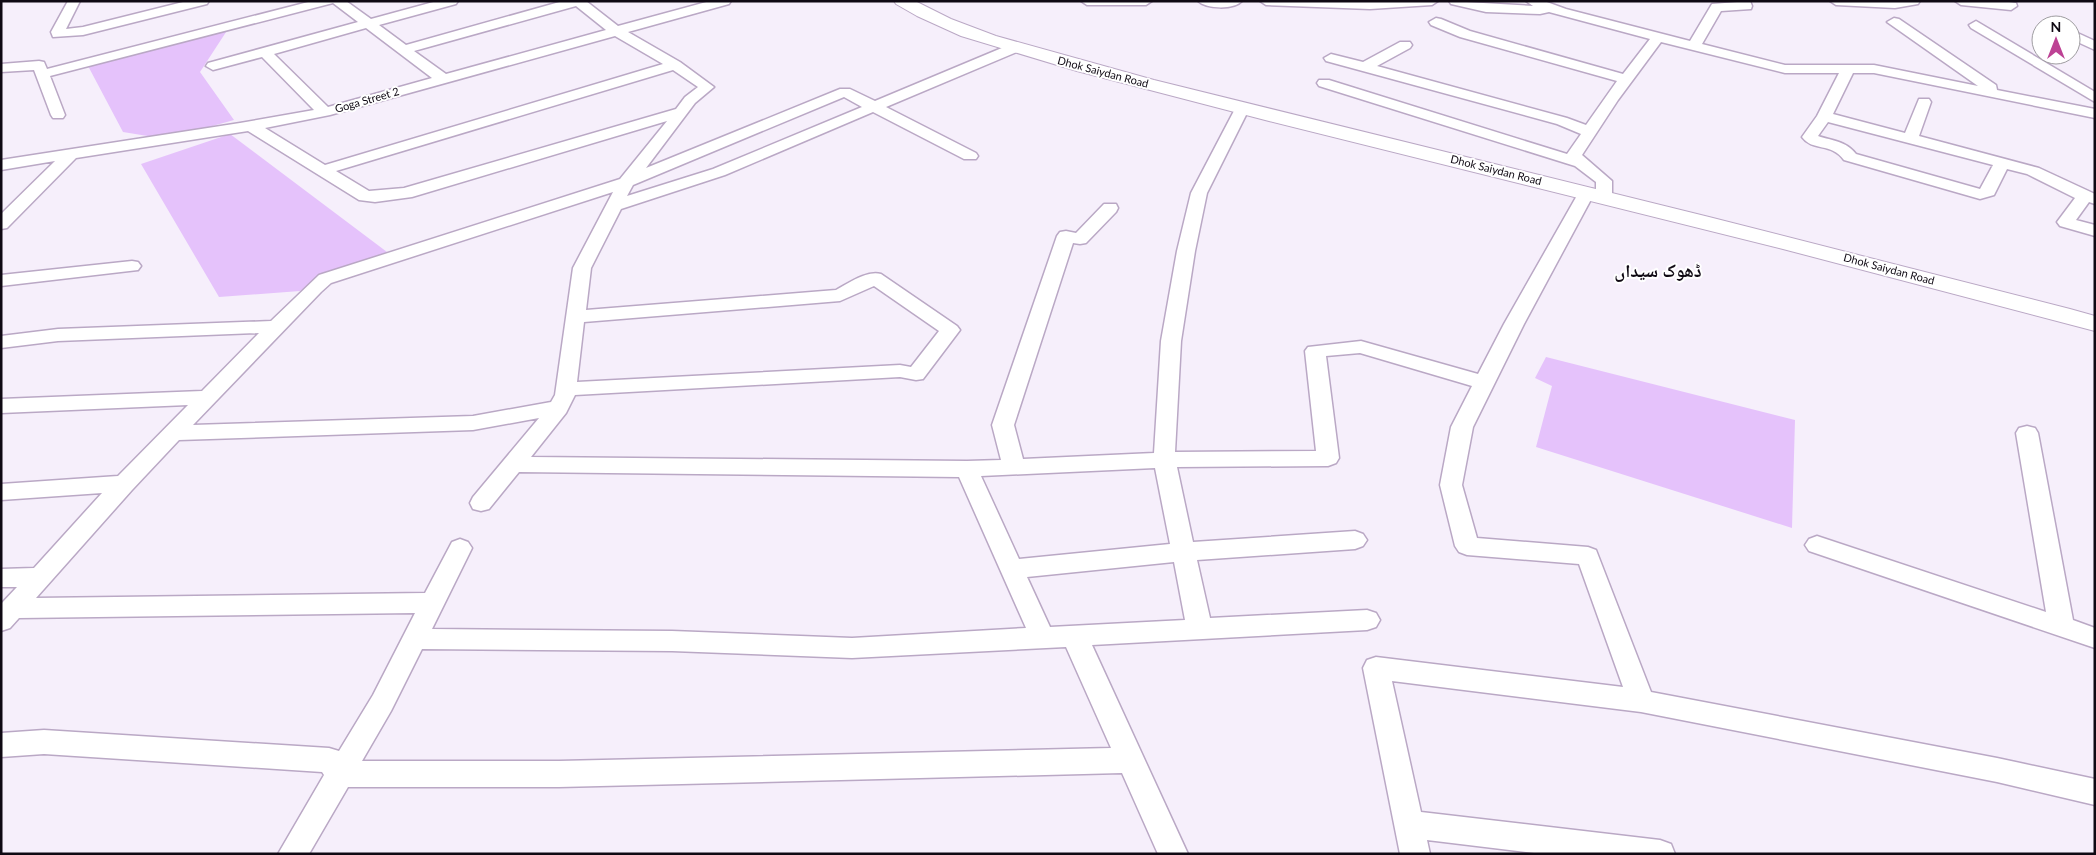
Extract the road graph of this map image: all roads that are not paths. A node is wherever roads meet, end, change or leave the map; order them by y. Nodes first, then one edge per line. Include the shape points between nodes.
1 (74, 1) edge
2 (143, 1) edge
3 (328, 1) edge
4 (338, 1) edge
5 (452, 1) edge
6 (578, 1) edge
7 (902, 1) edge
8 (1087, 1) edge
9 (1146, 1) edge
10 (1204, 1) edge
11 (1236, 1) edge
12 (1266, 1) edge
13 (1432, 1) edge
14 (1455, 1) edge
15 (1532, 1) edge
16 (1744, 1) edge
17 (1836, 1) edge
18 (1914, 1) edge
19 (1961, 1) edge
20 (2005, 1) edge
21 (721, 2) edge
22 (197, 3) edge
23 (1329, 3) edge
24 (1549, 8) junction
25 (138, 18) junction
26 (1436, 22) dead end
27 (1894, 22) dead end
28 (369, 24) junction
29 (1976, 25) dead end
30 (216, 30) junction
31 (616, 31) junction
32 (1657, 38) junction
33 (2081, 39) edge
34 (1405, 45) dead end
35 (2095, 46) edge
36 (1692, 47) junction
37 (1014, 48) junction
38 (404, 50) junction
39 (265, 52) junction
40 (1331, 58) dead end
41 (675, 65) junction
42 (213, 66) dead end
43 (1365, 67) junction
44 (1, 68) edge
45 (1848, 70) junction
46 (42, 74) junction
47 (443, 79) junction
48 (1626, 79) junction
49 (1324, 83) dead end
50 (2000, 94) junction
51 (2095, 98) edge
52 (1924, 102) dead end
53 (877, 106) junction
54 (1242, 109) junction
55 (325, 112) junction
56 (682, 112) junction
57 (2095, 114) edge
58 (58, 115) dead end
59 (1824, 116) junction
60 (251, 126) junction
61 (1590, 132) junction
62 (1911, 138) junction
63 (72, 154) junction
64 (970, 156) dead end
65 (1577, 162) junction
66 (2002, 162) junction
67 (1, 165) edge
68 (324, 170) junction
69 (626, 182) junction
70 (1596, 194) junction
71 (2090, 197) edge
72 (613, 206) junction
73 (1110, 208) dead end
74 (1, 224) edge
75 (2095, 231) edge
76 (132, 266) dead end
77 (1, 281) edge
78 (574, 317) junction
79 (2095, 324) edge
80 (276, 327) junction
81 (1, 342) edge
82 (1485, 382) junction
83 (566, 388) junction
84 (206, 398) junction
85 (1, 406) edge
86 (559, 408) junction
87 (173, 433) junction
88 (2027, 433) dead end
89 (1164, 460) junction
90 (512, 464) junction
91 (1014, 467) junction
92 (967, 469) junction
93 (124, 484) junction
94 (1, 492) edge
95 (481, 503) dead end
96 (1355, 540) dead end
97 (1817, 545) dead end
98 (460, 548) dead end
99 (1184, 552) junction
100 (1012, 569) junction
101 (40, 577) junction
102 (1, 578) edge
103 (432, 603) junction
104 (7, 614) edge
105 (1367, 620) dead end
106 (2061, 626) junction
107 (1200, 630) junction
108 (1075, 637) junction
109 (2095, 638) edge
110 (414, 639) junction
111 (1043, 639) junction
112 (1641, 701) junction
113 (1, 745) edge
114 (1130, 760) junction
115 (340, 774) junction
116 (2095, 792) edge
117 (1408, 824) junction
118 (293, 854) edge
119 (1173, 854) edge
120 (1415, 854) edge
121 (1660, 854) edge

1 - 25 street via 58,34
2 - 25 street
3 - 30 street
4 - 28 street
5 - 28 street
6 - 31 street
6 - 38 street
7 - 37 main road, Dhok Saiydan Road via 921,12
8 - 9 street
10 - 11 street via 1230,4
12 - 23 street
13 - 23 street
14 - 24 street via 1486,8
15 - 24 street
16 - 36 street via 1746,6 1717,7
17 - 18 street via 1895,4
19 - 20 street via 2011,6
21 - 31 street, Goga Street 2
22 - 25 street
22 - 30 street
24 - 32 street
26 - 48 street via 1465,34
27 - 50 street
28 - 38 street
28 - 39 street
29 - 51 street
30 - 46 street
31 - 41 street
31 - 47 street, Goga Street 2
32 - 36 street
32 - 48 street
33 - 35 street
34 - 43 street
36 - 45 street via 1785,69
37 - 53 street
37 - 54 main road, Dhok Saiydan Road
38 - 47 street
39 - 42 street
39 - 55 street
40 - 43 street
41 - 56 street via 707,86 690,100
41 - 68 street
43 - 61 street via 1562,121
44 - 46 street via 39,65
45 - 50 street via 1874,69
45 - 59 street
46 - 58 street
47 - 55 street, Goga Street 2
48 - 61 street
49 - 65 street
50 - 57 street
52 - 62 street
53 - 64 street
53 - 69 street via 845,92
53 - 72 street via 719,172
54 - 70 main road, Dhok Saiydan Road
54 - 89 street via 1199,193 1194,212 1171,342
55 - 60 street, Goga Street 2
56 - 68 street via 406,193 366,196
56 - 69 street
59 - 62 street
59 - 66 street via 1810,137 1813,140 1838,146 1850,157 1980,194 1988,192
60 - 63 street, Goga Street 2
60 - 68 street
61 - 65 street via 1574,155
62 - 66 street
63 - 67 street, Goga Street 2
63 - 74 street
65 - 70 street via 1604,181
66 - 71 street via 2033,170
69 - 72 street
69 - 80 street via 325,279
70 - 79 main road, Dhok Saiydan Road
70 - 82 street via 1514,324
71 - 75 street via 2066,222
72 - 78 street via 582,268
73 - 91 street via 1080,238 1066,236 1003,425
76 - 77 street
78 - 83 street
78 - 83 street via 840,295 875,278 950,330 916,374 900,371
80 - 81 street via 58,335
80 - 84 street
82 - 89 street via 1361,347 1315,351 1328,458
82 - 112 street via 1462,427 1451,485 1467,546 1588,556
83 - 86 street
84 - 85 street
84 - 87 street
86 - 87 street via 473,424
86 - 90 street
87 - 93 street
88 - 106 street
89 - 91 street
89 - 99 street
90 - 92 street
90 - 95 street
91 - 92 street
92 - 100 street
93 - 94 street
93 - 101 street
96 - 99 street
97 - 106 street
98 - 103 street
99 - 100 street
99 - 107 street
100 - 111 street
101 - 102 street
101 - 104 street
103 - 104 street
103 - 110 street
105 - 107 street
106 - 109 street
107 - 108 street
108 - 111 street
108 - 114 street
110 - 111 street via 672,641 852,648
110 - 115 street via 382,703
112 - 116 street
112 - 117 street via 1376,668
113 - 115 street via 44,742 329,760
114 - 115 street via 559,774
114 - 119 street
115 - 118 street
117 - 120 street
117 - 121 street

